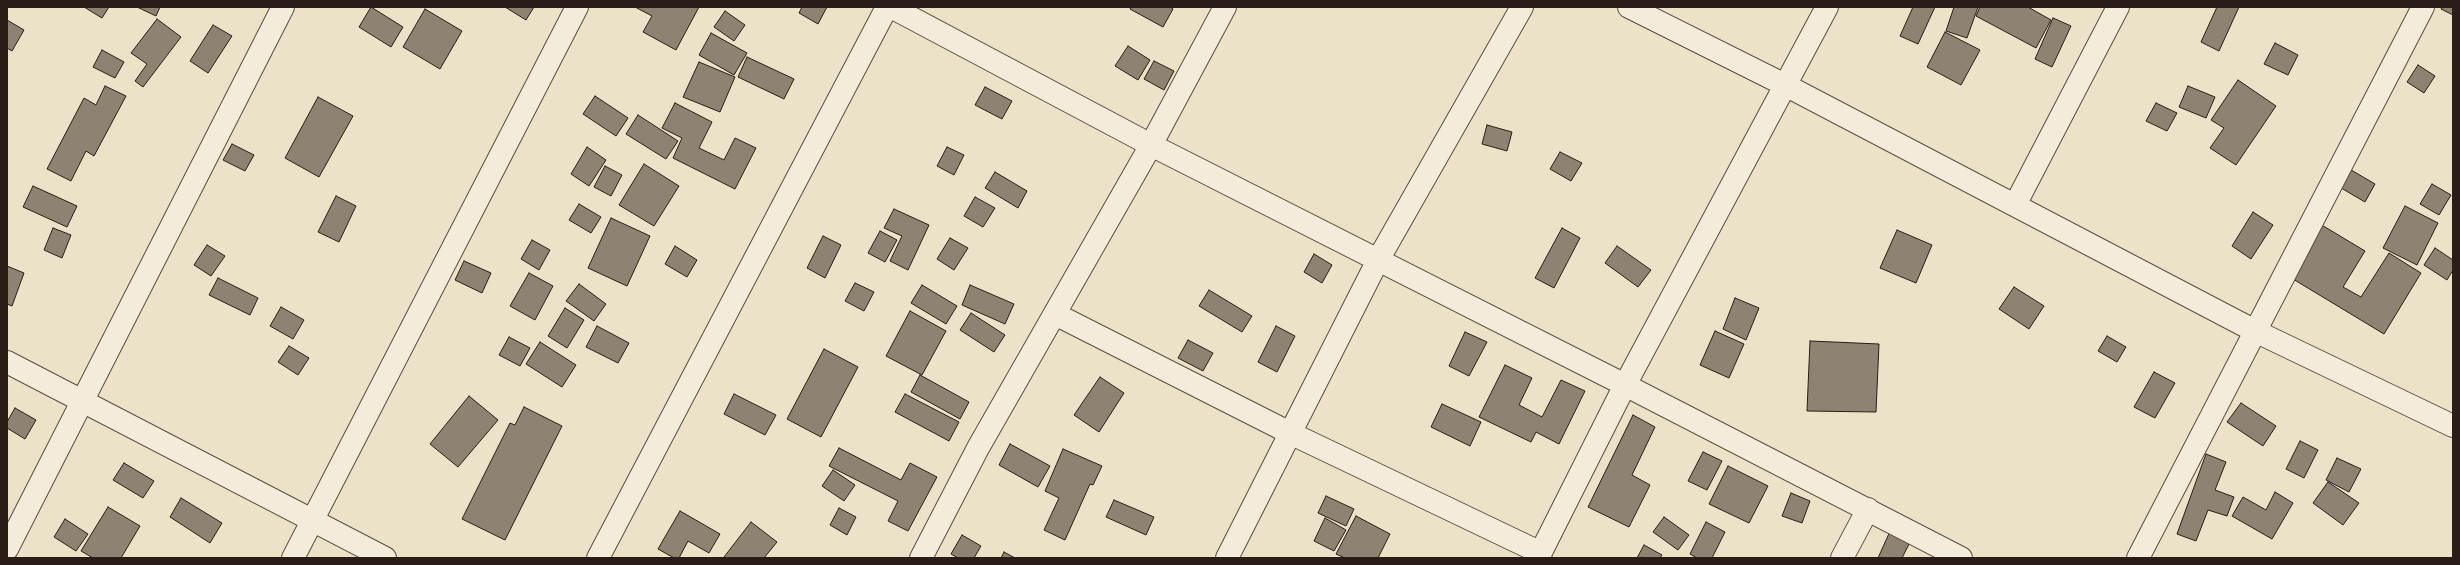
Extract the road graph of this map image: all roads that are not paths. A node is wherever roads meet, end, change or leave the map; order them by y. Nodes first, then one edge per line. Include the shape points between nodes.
1 (283, 7) edge
2 (577, 7) edge
3 (887, 7) edge
4 (891, 7) edge
5 (1225, 7) edge
6 (1522, 7) edge
7 (1629, 7) edge
8 (1827, 7) edge
9 (2118, 7) edge
10 (2423, 7) edge
11 (1787, 86) junction
12 (1151, 146) junction
13 (2014, 205) junction
14 (1378, 260) junction
15 (1055, 314) junction
16 (2255, 331) junction
17 (7, 362) edge
18 (1624, 384) junction
19 (83, 400) junction
20 (2453, 426) edge
21 (1290, 433) junction
22 (1868, 509) junction
23 (312, 522) junction
24 (7, 549) edge
25 (1539, 555) edge
26 (293, 558) edge
27 (385, 558) edge
28 (598, 558) edge
29 (921, 558) edge
30 (1227, 558) edge
31 (1842, 558) edge
32 (1961, 558) edge
33 (2138, 558) edge

1 - 19 street
2 - 23 street
3 - 28 street
4 - 12 street
5 - 12 street
6 - 14 street
7 - 11 street
8 - 11 street
9 - 13 street
10 - 16 street
11 - 13 street
11 - 18 street
12 - 14 street
12 - 15 street
13 - 16 street
14 - 18 street
14 - 21 street
15 - 21 street
15 - 29 street via 978,448
16 - 20 street
16 - 33 street
17 - 19 street
18 - 22 street
18 - 25 street
19 - 23 street
19 - 24 street
21 - 25 street
21 - 30 street
22 - 31 street
22 - 32 street
23 - 26 street
23 - 27 street

